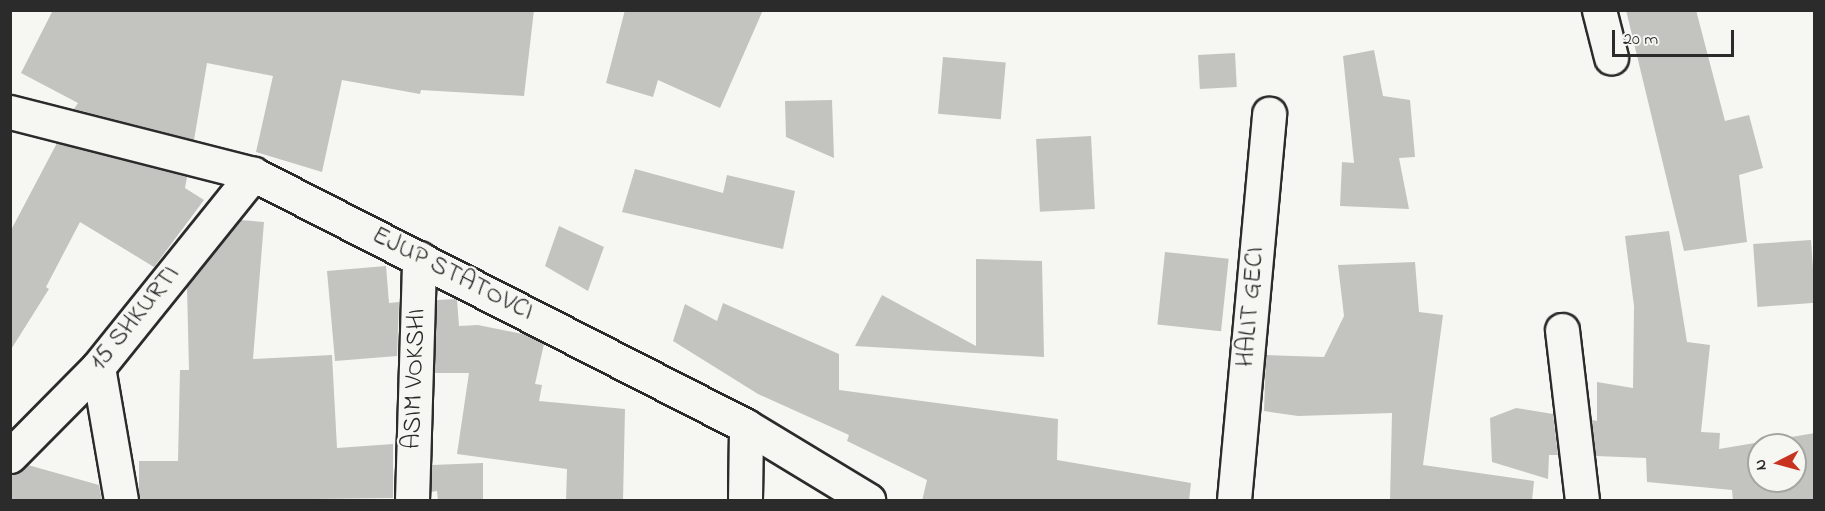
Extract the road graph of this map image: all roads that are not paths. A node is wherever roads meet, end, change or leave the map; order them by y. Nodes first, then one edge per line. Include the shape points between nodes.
1 (1599, 10) edge
2 (1611, 57) dead end
3 (10, 111) edge
4 (1269, 114) dead end
5 (253, 174) junction
6 (419, 258) junction
7 (1562, 330) dead end
8 (98, 367) junction
9 (746, 426) junction
10 (10, 456) edge
11 (121, 501) edge
12 (412, 501) edge
13 (745, 501) edge
14 (868, 501) edge
15 (1234, 501) edge
16 (1582, 501) edge

1 - 2 street
3 - 5 street, EJUP STATOVCI
4 - 15 street, HALIT GECI
5 - 6 street, EJUP STATOVCI
5 - 8 street, 15 SHKURTI
6 - 9 street, EJUP STATOVCI
6 - 12 street, ASIM VOKSHI
7 - 16 street
8 - 10 street, 15 SHKURTI
8 - 11 street
9 - 13 street
9 - 14 street, EJUP STATOVCI

